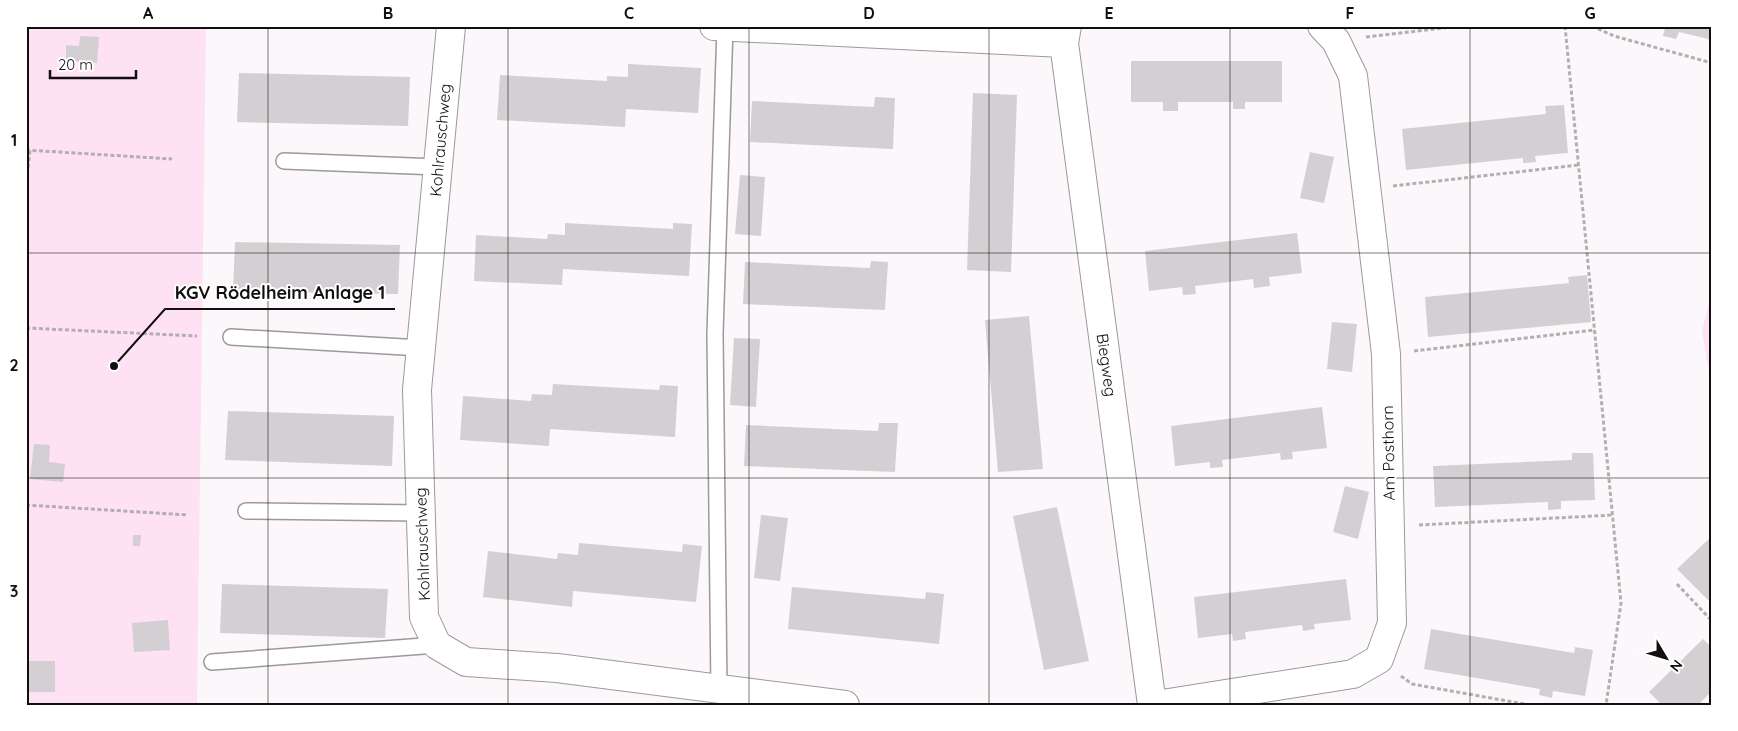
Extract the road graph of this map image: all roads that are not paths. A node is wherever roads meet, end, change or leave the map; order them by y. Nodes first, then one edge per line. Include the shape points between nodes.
1 (451, 26) edge
2 (719, 27) edge
3 (1329, 34) edge
4 (1066, 35) edge
5 (284, 161) dead end
6 (438, 168) junction
7 (231, 337) dead end
8 (421, 348) junction
9 (246, 512) dead end
10 (421, 513) junction
11 (437, 645) junction
12 (212, 662) dead end
13 (719, 690) junction
14 (845, 705) edge
15 (1152, 705) edge
16 (1156, 705) edge

1 - 6 street, Kohlrauschweg
2 - 4 street
2 - 13 lane via 715,334
3 - 16 street, Am Posthorn via 1353,76 1386,354 1392,623 1379,659 1354,674
4 - 15 street, Biegweg
5 - 6 lane
6 - 8 street, Kohlrauschweg
7 - 8 lane
8 - 10 street, Kohlrauschweg via 417,390
9 - 10 lane
10 - 11 street, Kohlrauschweg via 424,617
11 - 12 lane
11 - 13 street via 466,662 557,668
13 - 14 street

